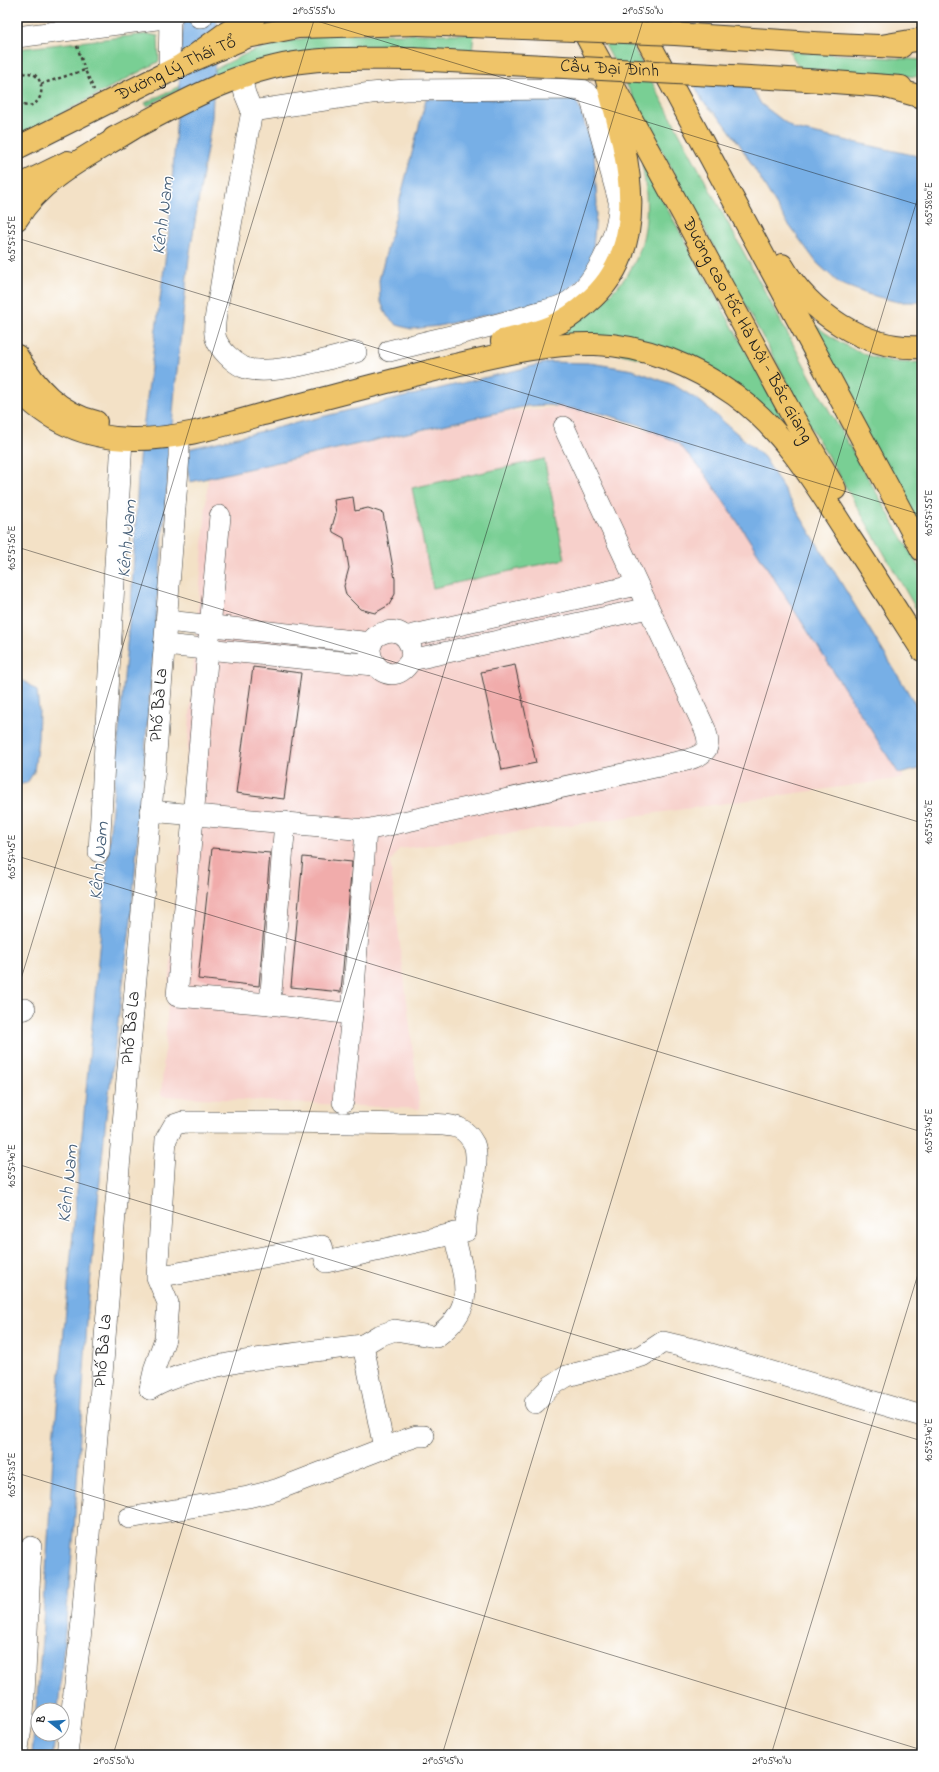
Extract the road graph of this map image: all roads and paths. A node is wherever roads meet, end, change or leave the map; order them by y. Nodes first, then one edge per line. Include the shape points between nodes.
1 (171, 17) edge
2 (254, 17) edge
3 (576, 17) edge
4 (635, 17) edge
5 (639, 17) edge
6 (92, 22) edge
7 (418, 24) joint
8 (25, 30) edge
9 (922, 38) edge
10 (225, 39) junction
11 (76, 44) dead end
12 (881, 46) junction
13 (652, 49) junction
14 (922, 49) edge
15 (412, 59) joint
16 (176, 68) junction
17 (85, 70) junction
18 (605, 73) junction
19 (17, 76) edge
20 (241, 76) junction
21 (42, 84) junction
22 (671, 85) junction
23 (883, 86) junction
24 (922, 88) edge
25 (96, 96) dead end
26 (922, 97) edge
27 (17, 103) edge
28 (252, 111) junction
29 (132, 129) junction
30 (17, 148) edge
31 (17, 187) edge
32 (17, 218) edge
33 (922, 348) edge
34 (389, 351) dead end
35 (356, 352) dead end
36 (17, 356) edge
37 (17, 388) edge
38 (184, 427) junction
39 (564, 427) dead end
40 (125, 433) junction
41 (220, 516) dead end
42 (922, 550) edge
43 (637, 585) junction
44 (648, 608) junction
45 (167, 621) junction
46 (210, 626) junction
47 (405, 637) junction
48 (922, 642) edge
49 (372, 643) junction
50 (164, 645) junction
51 (208, 649) junction
52 (922, 650) edge
53 (411, 660) junction
54 (374, 665) junction
55 (150, 810) junction
56 (193, 814) junction
57 (285, 822) junction
58 (366, 830) junction
59 (99, 852) dead end
60 (270, 1004) junction
61 (352, 1014) junction
62 (343, 1102) dead end
63 (454, 1233) junction
64 (157, 1277) junction
65 (363, 1346) junction
66 (535, 1403) dead end
67 (922, 1416) edge
68 (424, 1436) dead end
69 (384, 1448) junction
70 (128, 1518) dead end
71 (31, 1547) dead end
72 (17, 1755) edge
73 (67, 1755) edge

1 - 6 street
1 - 16 street
2 - 10 main road
3 - 18 main road, Đường cao tốc Hà Nội - Bắc Giang
4 - 13 main road
5 - 13 main road
6 - 8 street
7 - 10 main road, Đường Lý Thái Tổ via 298,27
7 - 12 main road, Cầu Đại Đình, bridge via 675,34
9 - 12 main road
10 - 16 main road, Đường Lý Thái Tổ
11 - 17 path
12 - 14 main road
13 - 22 main road
15 - 20 main road, Đường Lý Thái Tổ via 323,60 292,64
15 - 23 main road, Cầu Đại Đình, bridge
16 - 30 main road, Đường Lý Thái Tổ
17 - 21 path
17 - 25 path
18 - 38 main road via 622,140 630,189 631,214 628,237 616,268 597,295 558,323 532,332
18 - 48 main road, Đường cao tốc Hà Nội - Bắc Giang via 788,408
19 - 21 path via 33,74
20 - 28 street
20 - 29 main road, Đường Lý Thái Tổ via 166,110
21 - 27 path via 42,94 36,102 27,106
22 - 33 main road via 749,206 799,291 824,314 874,341
22 - 42 main road
23 - 24 main road
23 - 26 main road
28 - 34 street via 405,90 571,89 583,90 590,96 619,201 619,214 602,261 585,288 558,306
28 - 35 street via 227,248 216,338 222,350 233,360 243,367 259,371 292,367
29 - 31 main road, Đường Lý Thái Tổ
29 - 32 main road via 50,180 27,202
36 - 40 main road via 46,396 76,415 112,425
37 - 40 main road via 39,409 67,427 92,435
38 - 40 main road via 146,439
38 - 45 street, Phố Bà La via 179,456
38 - 52 main road via 519,350 596,344 653,354 684,365 720,385 737,397 783,440 812,478
39 - 43 street
40 - 59 street
41 - 46 street
43 - 44 street
43 - 47 street
44 - 53 street
44 - 58 street via 705,729 709,740 705,751 687,760
45 - 46 street
45 - 50 street, Phố Bà La
46 - 49 street
46 - 51 street
47 - 49 street via 398,632 385,632 378,635
47 - 53 street via 412,647
49 - 54 street via 370,654
50 - 51 street
50 - 55 street, Phố Bà La
51 - 54 street
51 - 56 street
53 - 54 street via 396,673 382,671
55 - 56 street
55 - 73 street, Phố Bà La via 82,1621
56 - 57 street
56 - 60 street via 177,996
57 - 58 street
57 - 60 street
58 - 61 street
60 - 61 street
61 - 62 street
63 - 64 street via 326,1262 322,1246
63 - 64 street via 466,1231 465,1217 476,1160 474,1144 461,1129 438,1125 300,1121 178,1123 171,1128 166,1139
63 - 65 street via 466,1298 455,1320 436,1337 395,1330 378,1336
64 - 65 street via 168,1303 165,1339 150,1389 196,1370 275,1356
65 - 69 street
66 - 67 street via 552,1386 567,1376 642,1356 663,1342
68 - 69 street via 417,1436
69 - 70 street via 276,1490
71 - 72 street via 23,1715

